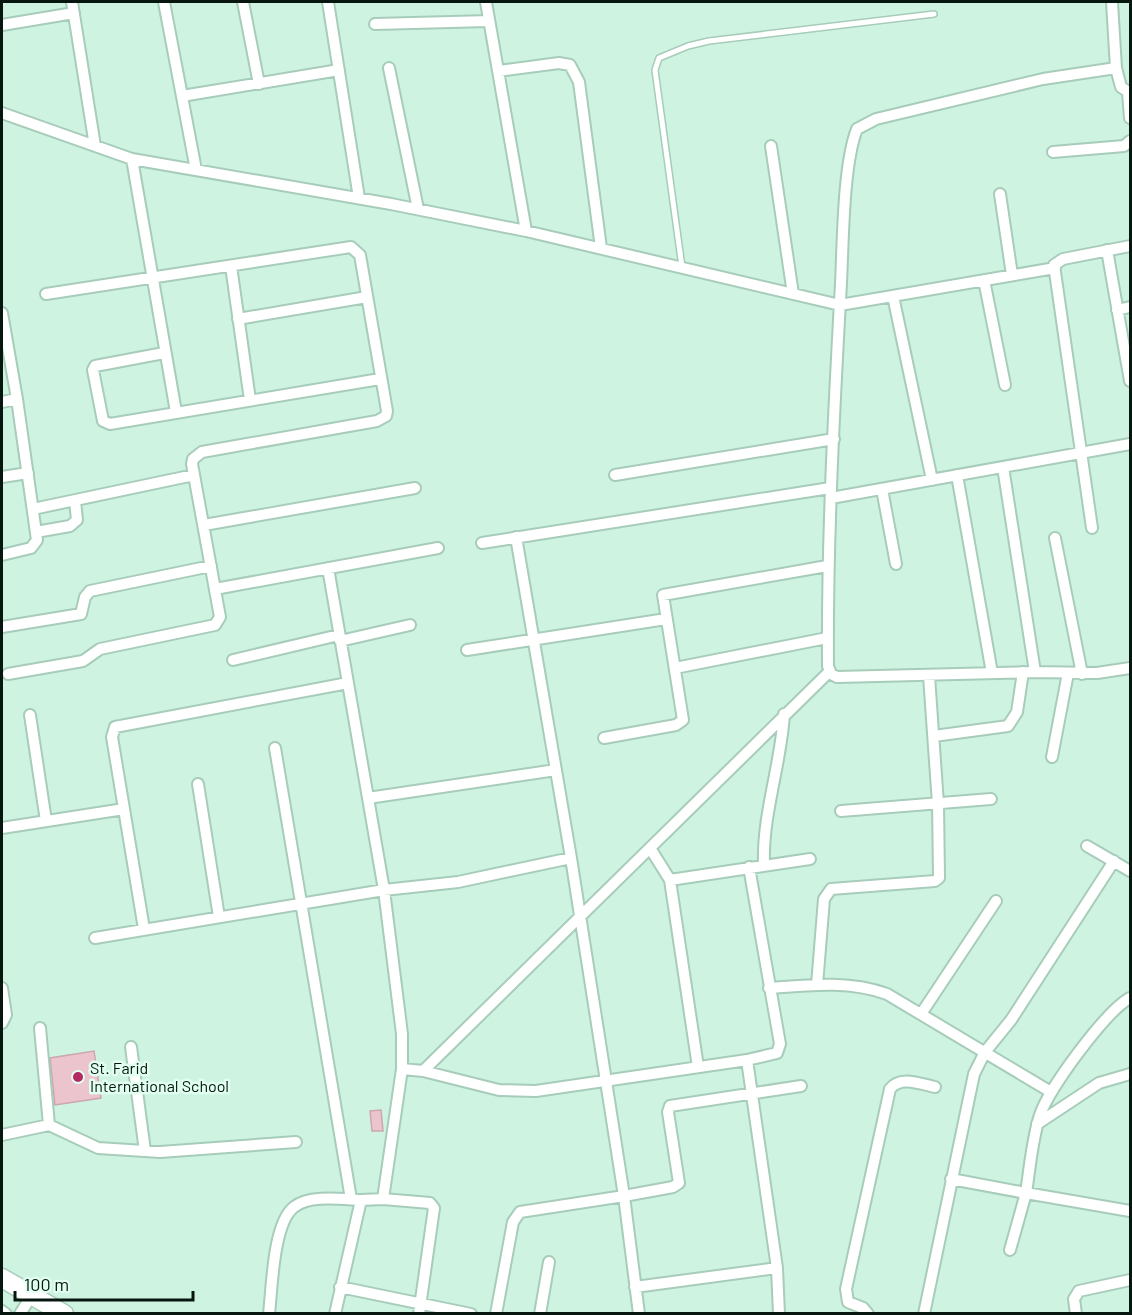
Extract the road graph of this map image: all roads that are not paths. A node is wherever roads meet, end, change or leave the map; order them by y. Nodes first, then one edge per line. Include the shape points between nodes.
1 (164, 2) edge
2 (243, 2) edge
3 (328, 2) edge
4 (486, 2) edge
5 (1112, 2) edge
6 (73, 7) edge
7 (934, 14) dead end
8 (489, 21) junction
9 (375, 24) dead end
10 (2, 25) edge
11 (389, 68) dead end
12 (1116, 68) junction
13 (339, 70) junction
14 (498, 71) junction
15 (259, 84) junction
16 (1129, 93) edge
17 (182, 96) junction
18 (2, 113) edge
19 (1131, 118) edge
20 (1131, 141) edge
21 (95, 146) junction
22 (771, 146) dead end
23 (1053, 152) dead end
24 (132, 159) junction
25 (196, 170) junction
26 (1000, 194) dead end
27 (359, 198) junction
28 (418, 209) junction
29 (526, 231) junction
30 (1131, 246) edge
31 (601, 248) junction
32 (1107, 250) junction
33 (231, 266) junction
34 (682, 267) junction
35 (1054, 268) junction
36 (1012, 276) junction
37 (152, 279) junction
38 (984, 280) junction
39 (46, 294) dead end
40 (793, 294) junction
41 (893, 296) junction
42 (367, 297) junction
43 (840, 305) junction
44 (1131, 307) edge
45 (1118, 310) junction
46 (2, 314) edge
47 (238, 319) junction
48 (164, 353) junction
49 (380, 378) junction
50 (1131, 381) edge
51 (1005, 386) dead end
52 (17, 399) junction
53 (250, 400) junction
54 (2, 402) edge
55 (176, 412) junction
56 (834, 439) junction
57 (1131, 444) edge
58 (1080, 453) junction
59 (1003, 467) junction
60 (28, 473) junction
61 (194, 475) junction
62 (615, 475) dead end
63 (957, 475) junction
64 (2, 477) edge
65 (932, 480) junction
66 (416, 488) dead end
67 (882, 489) junction
68 (831, 493) junction
69 (75, 501) junction
70 (33, 509) junction
71 (204, 525) junction
72 (1092, 528) dead end
73 (36, 532) junction
74 (516, 537) junction
75 (1055, 538) dead end
76 (482, 543) dead end
77 (438, 548) dead end
78 (2, 555) edge
79 (896, 564) dead end
80 (211, 566) junction
81 (828, 566) junction
82 (328, 568) junction
83 (215, 589) junction
84 (666, 619) junction
85 (410, 626) dead end
86 (2, 627) edge
87 (340, 638) junction
88 (828, 638) junction
89 (533, 641) junction
90 (467, 650) dead end
91 (233, 660) dead end
92 (675, 668) junction
93 (1131, 668) edge
94 (829, 672) junction
95 (1029, 672) junction
96 (992, 673) junction
97 (1068, 673) junction
98 (8, 674) dead end
99 (1082, 674) junction
100 (929, 676) junction
101 (348, 683) junction
102 (784, 714) junction
103 (30, 715) dead end
104 (934, 736) junction
105 (604, 738) dead end
106 (275, 748) dead end
107 (1052, 757) dead end
108 (556, 770) junction
109 (198, 784) dead end
110 (368, 798) junction
111 (992, 799) dead end
112 (938, 804) junction
113 (124, 809) junction
114 (841, 811) dead end
115 (46, 821) junction
116 (2, 828) edge
117 (1087, 846) dead end
118 (650, 848) junction
119 (571, 858) junction
120 (810, 858) dead end
121 (1114, 861) junction
122 (764, 865) junction
123 (749, 867) junction
124 (1131, 871) edge
125 (670, 880) junction
126 (384, 890) junction
127 (996, 901) dead end
128 (303, 904) junction
129 (579, 916) junction
130 (219, 917) junction
131 (144, 929) junction
132 (95, 938) dead end
133 (818, 985) junction
134 (2, 988) edge
135 (769, 988) junction
136 (1131, 998) edge
137 (921, 1014) junction
138 (2, 1023) edge
139 (40, 1028) dead end
140 (131, 1047) dead end
141 (986, 1052) junction
142 (747, 1060) junction
143 (698, 1067) junction
144 (402, 1069) junction
145 (423, 1071) junction
146 (1131, 1074) edge
147 (606, 1082) junction
148 (801, 1086) dead end
149 (935, 1087) dead end
150 (1051, 1092) junction
151 (753, 1093) junction
152 (1037, 1124) junction
153 (49, 1125) junction
154 (2, 1135) edge
155 (296, 1142) dead end
156 (145, 1152) junction
157 (951, 1179) junction
158 (1026, 1193) junction
159 (624, 1196) junction
160 (383, 1199) junction
161 (356, 1200) junction
162 (1131, 1211) edge
163 (1010, 1250) dead end
164 (549, 1262) dead end
165 (777, 1268) junction
166 (2, 1278) edge
167 (1131, 1280) edge
168 (340, 1287) junction
169 (635, 1287) junction
170 (32, 1295) junction
171 (420, 1308) edge
172 (2, 1311) edge
173 (6, 1314) edge
174 (20, 1314) edge
175 (64, 1314) edge
176 (269, 1314) edge
177 (335, 1314) edge
178 (471, 1314) edge
179 (496, 1314) edge
180 (540, 1314) edge
181 (639, 1314) edge
182 (779, 1314) edge
183 (868, 1314) edge
184 (924, 1314) edge
185 (1076, 1314) edge

1 - 17 street
2 - 15 street
3 - 13 street
4 - 8 street
5 - 12 street
6 - 10 street
6 - 21 street
7 - 34 lane via 709,41 659,58 655,70
8 - 9 street
8 - 14 street
11 - 28 street
12 - 16 street via 1120,87
12 - 43 street via 1043,79 860,126 852,143
13 - 15 street
13 - 27 street
14 - 29 street
14 - 31 street via 559,63 570,65 575,72
15 - 17 street
16 - 19 street
17 - 25 street
18 - 21 street
20 - 23 street via 1124,146
21 - 24 street
22 - 40 street
24 - 25 street
24 - 37 street
25 - 27 street
26 - 36 street
27 - 28 street
28 - 29 street
29 - 31 street
30 - 32 street
31 - 34 street
32 - 35 street via 1059,260
32 - 45 street
33 - 37 street
33 - 42 street via 351,247 360,255
33 - 47 street
34 - 40 street
35 - 36 street
35 - 58 street
36 - 38 street
37 - 39 street
37 - 48 street
38 - 41 street
38 - 51 street
40 - 43 street
41 - 43 street
41 - 65 street
42 - 47 street
42 - 49 street
43 - 56 street
44 - 45 street
45 - 50 street
46 - 52 street
47 - 53 street
48 - 55 street
48 - 55 street via 95,366 101,418 110,424
49 - 53 street
49 - 61 street via 387,411 383,419 202,452 193,459
52 - 54 street
52 - 60 street
53 - 55 street
56 - 62 street
56 - 68 street
57 - 58 street
58 - 59 street
58 - 72 street
59 - 63 street
59 - 95 street
60 - 64 street
60 - 70 street
61 - 69 street
61 - 71 street
63 - 65 street
63 - 96 street
65 - 67 street
66 - 71 street
67 - 68 street
67 - 79 street
68 - 74 street
68 - 81 street
69 - 70 street
69 - 73 street via 77,520 70,526
70 - 73 street
71 - 80 street
73 - 78 street via 37,540 31,548
74 - 76 street
74 - 89 street
75 - 99 street
77 - 82 street
80 - 83 street
80 - 86 street via 90,591 81,614
81 - 84 street via 666,593 662,598
81 - 88 street
82 - 83 street
82 - 87 street
83 - 98 street via 220,617 212,626 100,649 83,662
84 - 89 street
84 - 92 street
85 - 87 street
87 - 91 street
87 - 101 street
88 - 92 street
88 - 94 street
89 - 90 street
89 - 108 street
92 - 105 street via 683,714 680,723
93 - 99 street
94 - 100 street via 837,677
94 - 102 street
95 - 96 street
95 - 97 street
95 - 104 street via 1017,712 1008,726
96 - 100 street
97 - 99 street
97 - 107 street
100 - 104 street
101 - 110 street
101 - 113 street via 115,727 112,737
102 - 118 street
102 - 122 street via 775,788 765,829
103 - 115 street
104 - 112 street
106 - 128 street
108 - 110 street
108 - 119 street
109 - 130 street
110 - 126 street
111 - 112 street
112 - 114 street
112 - 133 street via 938,880 837,887 826,893
113 - 115 street
113 - 131 street
115 - 116 street
117 - 121 street
118 - 125 street
118 - 129 street
119 - 126 street via 458,882
119 - 129 street
120 - 122 street
121 - 124 street
121 - 141 street
122 - 123 street
123 - 125 street
123 - 135 street
125 - 143 street
126 - 128 street
126 - 144 street via 402,1034
127 - 137 street
128 - 130 street
128 - 161 street
129 - 145 street
129 - 147 street
130 - 131 street
131 - 132 street
133 - 135 street
133 - 137 street via 872,989
134 - 138 street via 6,1015
135 - 142 street via 779,1049 772,1055
136 - 150 street via 1109,1014
137 - 141 street
139 - 153 street
140 - 156 street
141 - 150 street
141 - 157 street via 970,1085
142 - 143 street
142 - 151 street
143 - 147 street
144 - 145 street
144 - 160 street
145 - 147 street via 500,1090 536,1091
146 - 152 street via 1099,1083
147 - 159 street
148 - 151 street
149 - 183 street via 905,1081 890,1089 846,1289 848,1302
150 - 152 street
151 - 159 street via 670,1106 679,1183
151 - 165 street
152 - 158 street
153 - 154 street
153 - 156 street via 92,1146
155 - 156 street
157 - 158 street
157 - 184 street
158 - 162 street
158 - 163 street
159 - 169 street
159 - 179 street via 520,1212 513,1222
160 - 161 street
160 - 171 street via 430,1203 434,1208
161 - 168 street
161 - 176 street via 313,1200 295,1206 284,1219
164 - 180 street
165 - 169 street
165 - 182 street
166 - 170 main road
167 - 185 street via 1079,1291 1074,1299
168 - 171 street
168 - 177 street
169 - 181 street
170 - 174 street
170 - 175 main road
171 - 178 street
172 - 173 street

